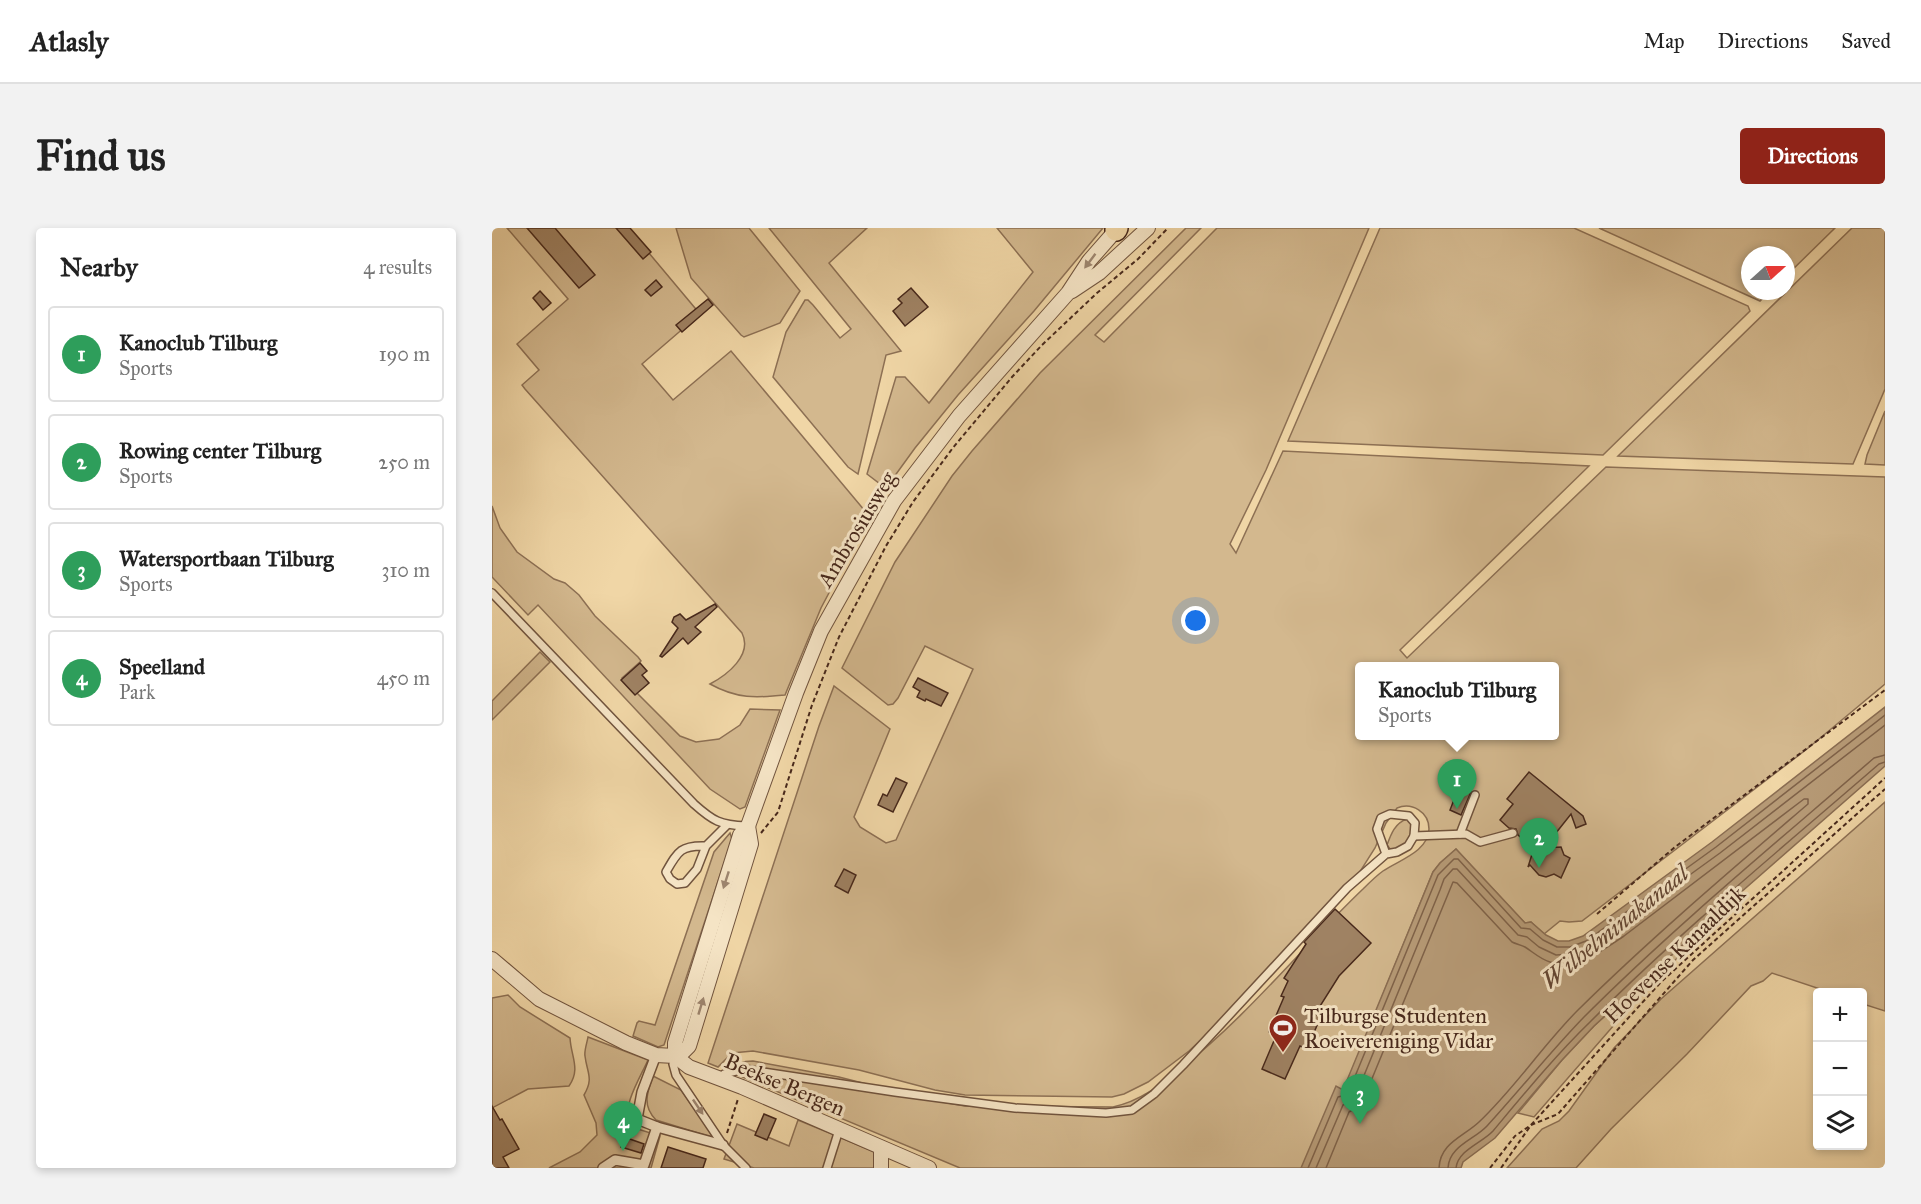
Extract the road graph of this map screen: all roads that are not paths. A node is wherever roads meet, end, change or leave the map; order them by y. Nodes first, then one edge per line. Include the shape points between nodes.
1 (1148, 228) edge
2 (1117, 229) edge
3 (1068, 293) junction
4 (492, 593) edge
5 (1474, 795) dead end
6 (726, 826) junction
7 (748, 826) junction
8 (1513, 833) dead end
9 (1460, 834) junction
10 (1414, 836) junction
11 (706, 846) junction
12 (1386, 854) junction
13 (492, 959) edge
14 (656, 1055) junction
15 (675, 1056) junction
16 (720, 1079) junction
17 (657, 1127) junction
18 (839, 1130) junction
19 (723, 1145) junction
20 (881, 1148) junction
21 (603, 1168) edge
22 (746, 1168) edge
23 (826, 1168) edge
24 (881, 1168) edge
25 (929, 1168) edge

1 - 3 street, Ambrosiusweg via 1100,273
2 -> 3 street, Ambrosiusweg
3 - 7 street, Ambrosiusweg via 959,416 894,501 821,631
4 - 6 lane via 694,804 711,820
5 - 9 lane
6 - 7 lane
6 - 11 lane
7 -> 15 street, Ambrosiusweg via 740,835 675,1043
15 -> 7 street via 688,1046 752,844
8 - 9 lane via 1480,842
9 - 10 lane
10 - 12 lane via 1408,846
10 - 12 lane via 1415,823 1409,816 1390,814 1381,818 1377,828
11 - 11 lane via 692,845 678,851 666,872 670,879 676,884 685,883
12 - 16 lane via 1347,888 1183,1065 1132,1110 1106,1113 1015,1108 744,1069 724,1074
13 - 14 street via 539,999
14 - 15 street
14 - 17 street via 637,1119
15 - 16 street, Beekse Bergen via 689,1067
15 -> 19 lane via 676,1075
16 - 18 street, Beekse Bergen
17 - 19 street
17 - 21 street via 644,1164 615,1160
18 - 20 street, Beekse Bergen
18 - 23 lane
19 - 22 lane
20 - 24 street
20 - 25 street, Beekse Bergen

